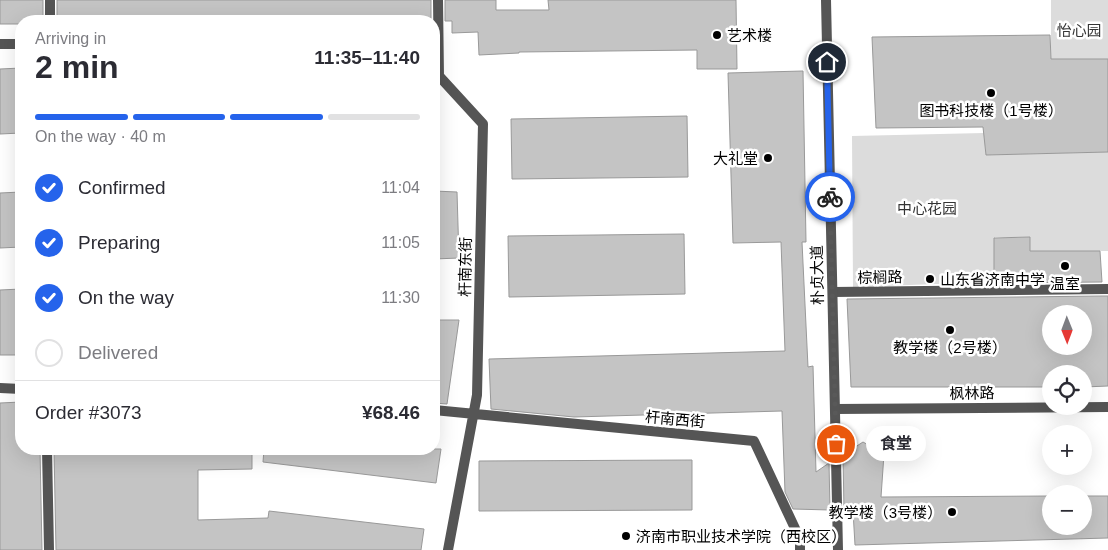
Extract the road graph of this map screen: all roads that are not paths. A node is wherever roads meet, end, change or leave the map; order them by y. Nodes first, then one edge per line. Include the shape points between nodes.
1 (50, 0) edge
2 (438, 0) edge
3 (826, 1) edge
4 (50, 15) edge
5 (438, 15) edge
6 (0, 44) edge
7 (15, 44) edge
8 (440, 77) edge
9 (1108, 290) edge
10 (833, 292) junction
11 (0, 388) edge
12 (15, 389) edge
13 (1108, 407) edge
14 (835, 409) junction
15 (440, 411) edge
16 (474, 415) junction
17 (47, 455) edge
18 (49, 550) edge
19 (448, 550) edge
20 (800, 550) edge
21 (838, 550) edge

1 - 4 street
2 - 5 street, 杆南东街
3 - 10 street, 朴贞大道
6 - 7 street
8 - 16 street, 杆南东街 via 483,124
9 - 10 street, 棕榈路
10 - 14 street, 朴贞大道
11 - 12 street
13 - 14 street, 枫林路
14 - 21 street, 朴贞大道
15 - 16 street
16 - 19 street, 杆南东街
16 - 20 street, 杆南西街 via 754,441 800,539
17 - 18 street

